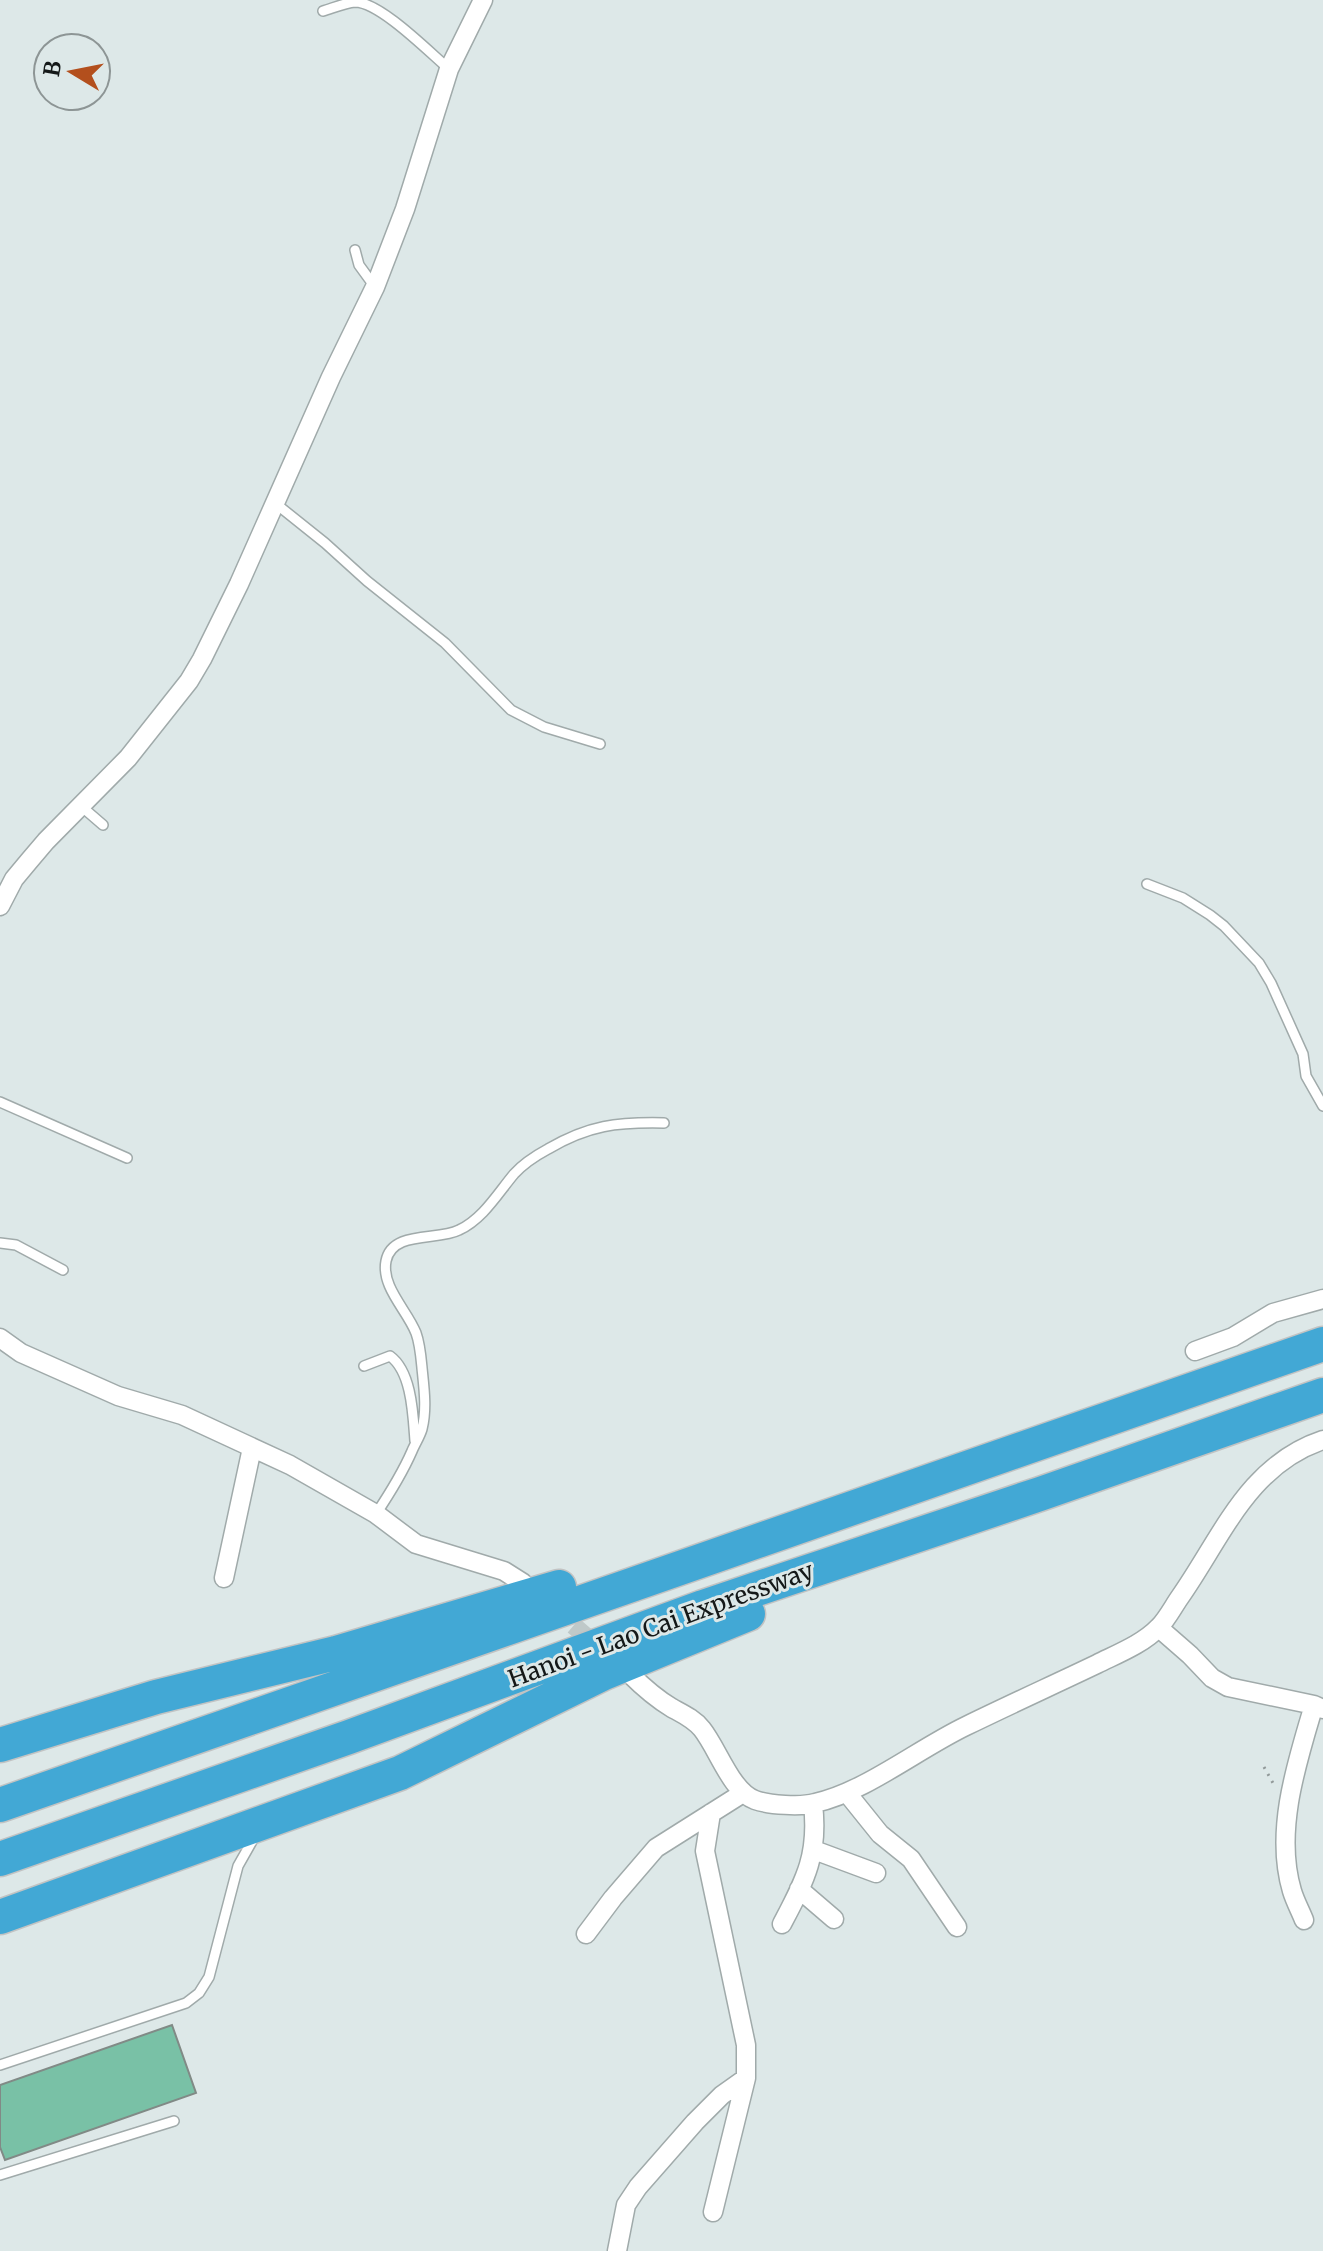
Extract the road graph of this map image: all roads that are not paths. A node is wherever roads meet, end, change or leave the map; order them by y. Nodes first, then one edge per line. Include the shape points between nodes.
1 (483, 0) edge
2 (323, 11) dead end
3 (449, 69) junction
4 (355, 250) dead end
5 (375, 287) junction
6 (275, 503) junction
7 (600, 744) dead end
8 (81, 806) junction
9 (103, 825) dead end
10 (1147, 884) dead end
11 (0, 906) edge
12 (0, 1102) edge
13 (1323, 1106) edge
14 (664, 1123) dead end
15 (127, 1158) dead end
16 (0, 1243) edge
17 (63, 1270) dead end
18 (1323, 1299) edge
19 (0, 1338) edge
20 (1323, 1344) edge
21 (1195, 1351) dead end
22 (364, 1366) dead end
23 (1323, 1395) edge
24 (1323, 1440) edge
25 (415, 1444) junction
26 (252, 1448) junction
27 (1040, 1494) junction
28 (376, 1514) junction
29 (800, 1525) junction
30 (224, 1578) dead end
31 (523, 1583) dead end
32 (1159, 1628) junction
33 (630, 1674) dead end
34 (1318, 1707) edge
35 (0, 1745) edge
36 (743, 1793) junction
37 (847, 1793) junction
38 (813, 1804) junction
39 (0, 1805) edge
40 (711, 1813) junction
41 (264, 1823) junction
42 (814, 1850) junction
43 (0, 1859) edge
44 (876, 1873) dead end
45 (799, 1889) junction
46 (0, 1917) edge
47 (834, 1919) dead end
48 (1304, 1920) dead end
49 (782, 1924) dead end
50 (957, 1927) dead end
51 (586, 1934) dead end
52 (0, 2065) edge
53 (746, 2078) junction
54 (174, 2121) dead end
55 (0, 2175) edge
56 (713, 2212) dead end
57 (617, 2251) edge

1 - 3 street
2 - 3 lane via 355,2 370,5
3 - 5 street
4 - 5 lane
5 - 6 street
6 - 7 lane via 445,643 511,710 544,727
6 - 8 street via 189,681 128,758
8 - 9 lane
8 - 11 street via 14,879
10 - 13 lane via 1210,915 1259,963
12 - 15 lane
14 - 25 lane via 599,1126 564,1139 528,1160 459,1231 411,1239 389,1252 385,1269 390,1286 420,1351 424,1413
16 - 17 lane via 16,1245
18 - 21 street via 1273,1313 1233,1337
19 - 26 street via 21,1353 104,1390 182,1415
20 - 29 highway, Hanoi - Lao Cai Expressway
22 - 25 lane via 390,1356 398,1362 412,1403
23 - 27 highway, Hanoi - Lao Cai Expressway
24 - 32 street via 1290,1455 1256,1484
25 - 28 lane
26 - 28 street
26 - 30 street
27 - 41 highway via 604,1673 400,1773
27 - 43 highway, Hanoi - Lao Cai Expressway via 703,1607
28 - 31 street via 416,1544 504,1571
29 - 35 highway via 156,1697
29 - 39 highway, Hanoi - Lao Cai Expressway
32 - 34 street via 1228,1687
32 - 37 street via 1107,1659 963,1727
33 - 36 street via 700,1726
34 - 48 street via 1291,1786 1286,1835 1291,1890
36 - 38 street via 773,1804
36 - 40 street
37 - 38 street
37 - 50 street via 880,1834 911,1859
38 - 42 street
40 - 51 street via 656,1848
40 - 53 street via 705,1851 743,2026
41 - 46 highway
41 - 52 lane via 238,1866 209,1977 199,1993 186,2003
42 - 44 street
42 - 45 street
45 - 47 street
45 - 49 street
53 - 56 street
53 - 57 street via 695,2122 638,2187 626,2205
54 - 55 lane

